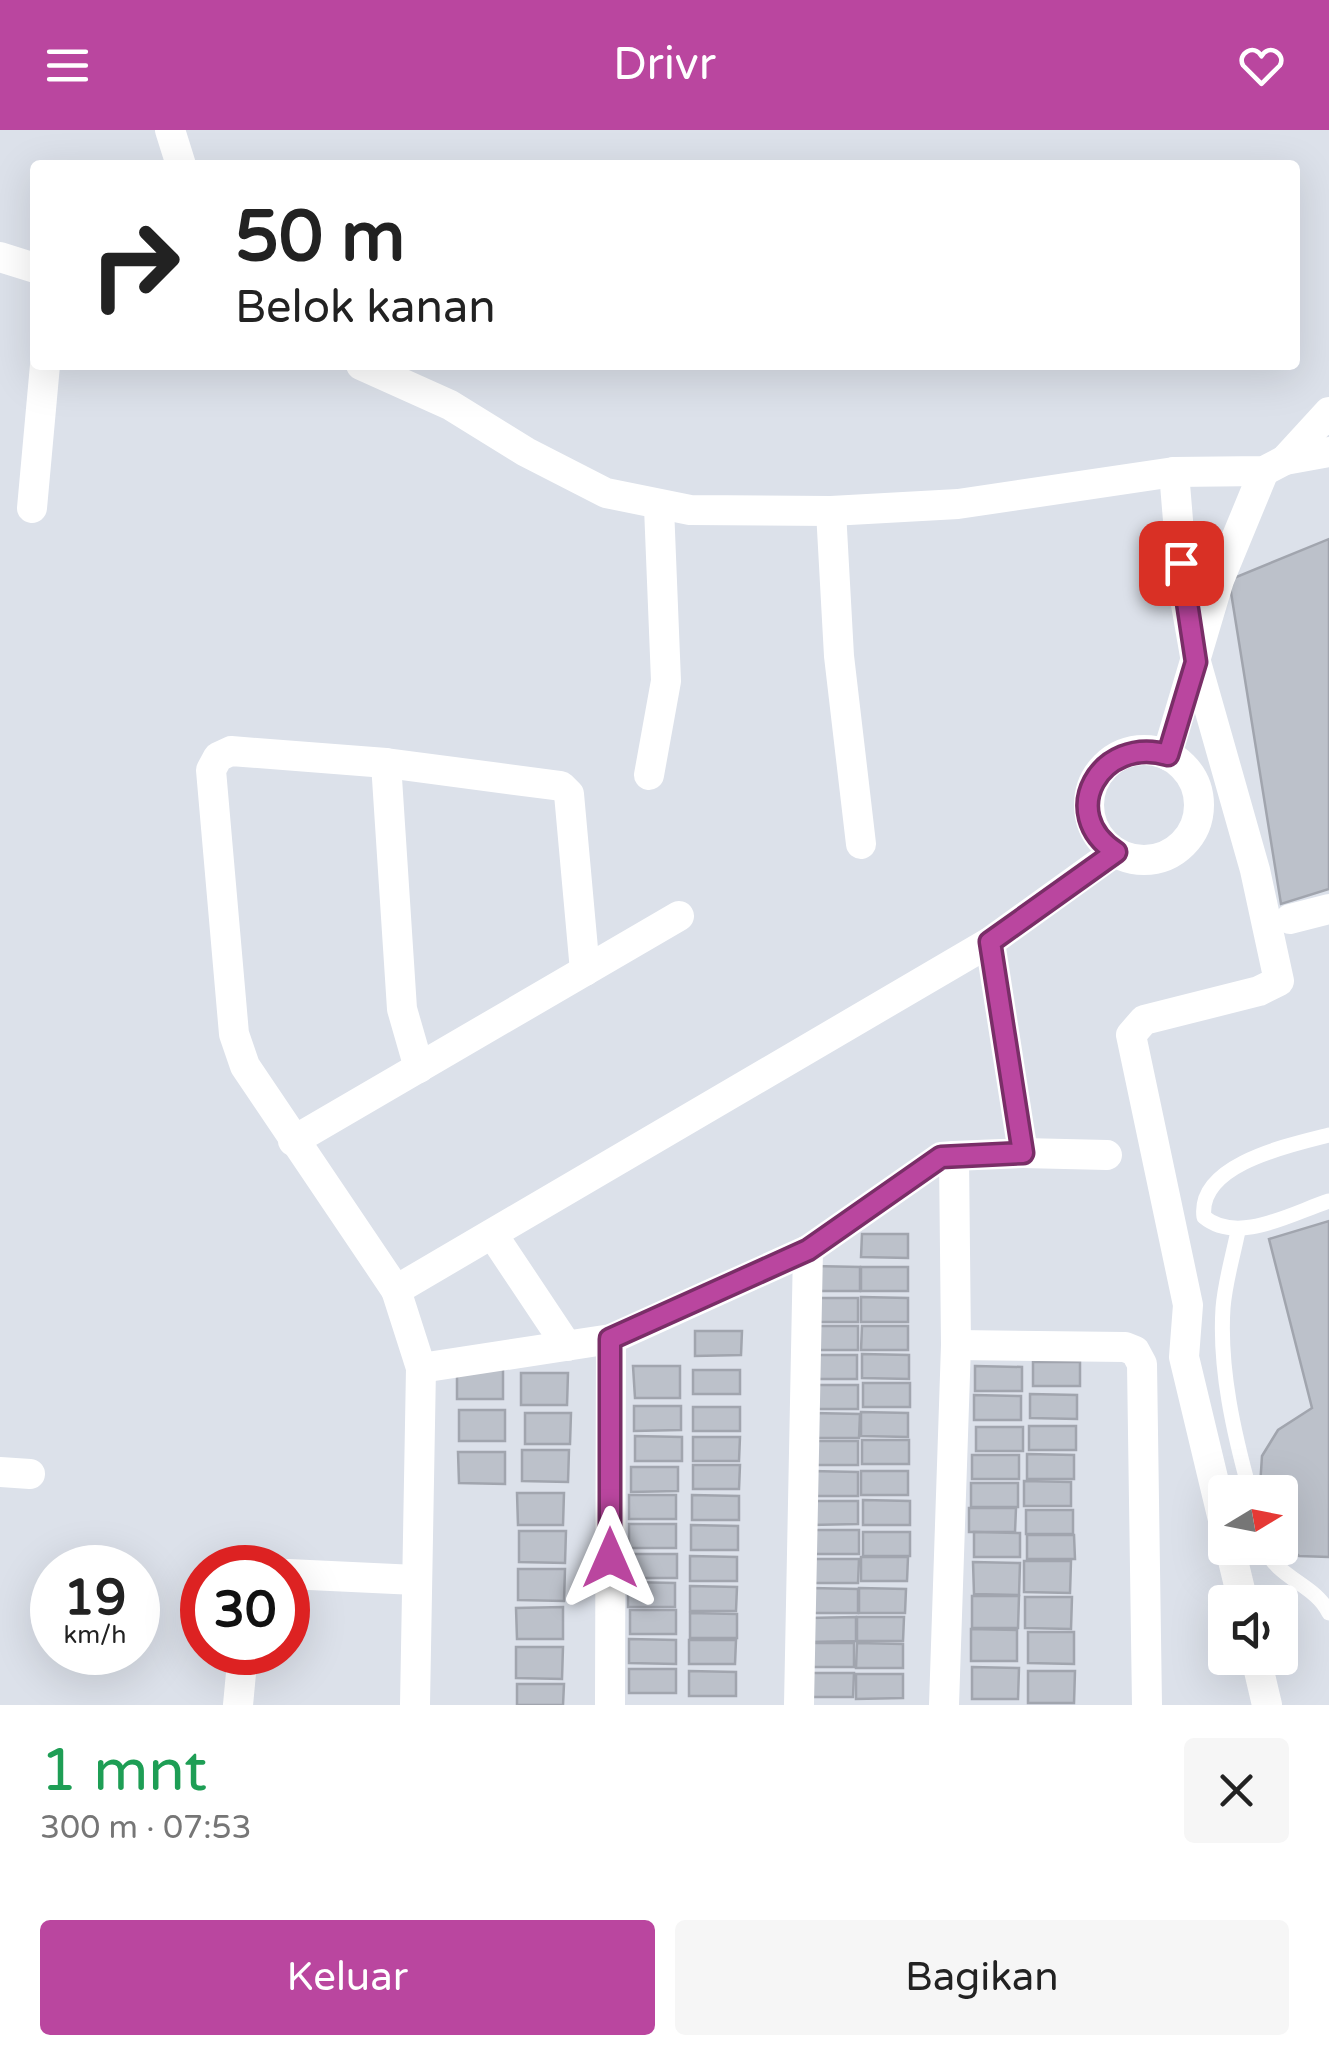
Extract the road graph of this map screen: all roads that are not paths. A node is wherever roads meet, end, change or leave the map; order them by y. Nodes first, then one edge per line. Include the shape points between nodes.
1 (170, 130) edge
2 (179, 160) edge
3 (0, 257) edge
4 (30, 266) edge
5 (44, 370) edge
6 (373, 370) edge
7 (1329, 412) edge
8 (1329, 452) edge
9 (1275, 466) junction
10 (1174, 472) junction
11 (659, 506) junction
12 (32, 508) dead end
13 (831, 511) junction
14 (1196, 662) junction
15 (1168, 755) junction
16 (386, 763) junction
17 (650, 775) dead end
18 (862, 844) dead end
19 (1116, 852) junction
20 (1329, 909) edge
21 (679, 916) dead end
22 (1290, 919) dead end
23 (990, 942) junction
24 (586, 970) junction
25 (419, 1068) junction
26 (1329, 1135) edge
27 (293, 1141) junction
28 (1023, 1153) junction
29 (954, 1156) junction
30 (1107, 1156) dead end
31 (1329, 1201) edge
32 (1238, 1231) junction
33 (493, 1235) junction
34 (808, 1250) junction
35 (396, 1290) junction
36 (610, 1339) junction
37 (956, 1345) junction
38 (567, 1346) junction
39 (422, 1368) junction
40 (1212, 1475) edge
41 (1245, 1475) edge
42 (1275, 1565) edge
43 (310, 1575) edge
44 (416, 1580) junction
45 (1329, 1613) edge
46 (241, 1675) edge
47 (1260, 1675) edge
48 (238, 1705) edge
49 (415, 1705) edge
50 (610, 1705) edge
51 (799, 1705) edge
52 (944, 1705) edge
53 (1147, 1705) edge
54 (1267, 1705) edge

1 - 2 street
3 - 4 street
5 - 12 street
6 - 11 street via 436,397 606,493
7 - 9 street
8 - 9 street
9 - 10 street
9 - 14 street via 1220,580
10 - 13 street via 958,504
10 - 14 street
11 - 13 street
11 - 17 street via 666,681
13 - 18 street via 839,656
14 - 15 street
14 - 40 street via 1279,981 1144,1020 1131,1034 1188,1305 1184,1357
15 - 19 street via 1122,754 1098,774 1090,820
15 - 19 street via 1197,790 1190,836 1151,860
16 - 24 street via 552,782 569,794
16 - 25 street via 402,1010
16 - 27 street via 231,751 211,770 234,1034 245,1066
19 - 23 street
20 - 22 street
21 - 24 street
23 - 28 street
23 - 33 street
24 - 25 street
25 - 27 street
26 - 32 lane via 1226,1172 1208,1189 1204,1217
27 - 35 street
28 - 29 street
28 - 30 street
29 - 34 street via 941,1157
29 - 37 street
31 - 32 lane
32 - 41 lane via 1223,1306 1224,1357
33 - 35 street
33 - 38 street
34 - 36 street
34 - 51 street
35 - 39 street
36 - 38 street
36 - 50 street
37 - 52 street
37 - 53 street via 1125,1346 1142,1364
38 - 39 street
39 - 44 street
42 - 45 lane via 1323,1600
43 - 44 street
44 - 49 street
46 - 48 street
47 - 54 street

